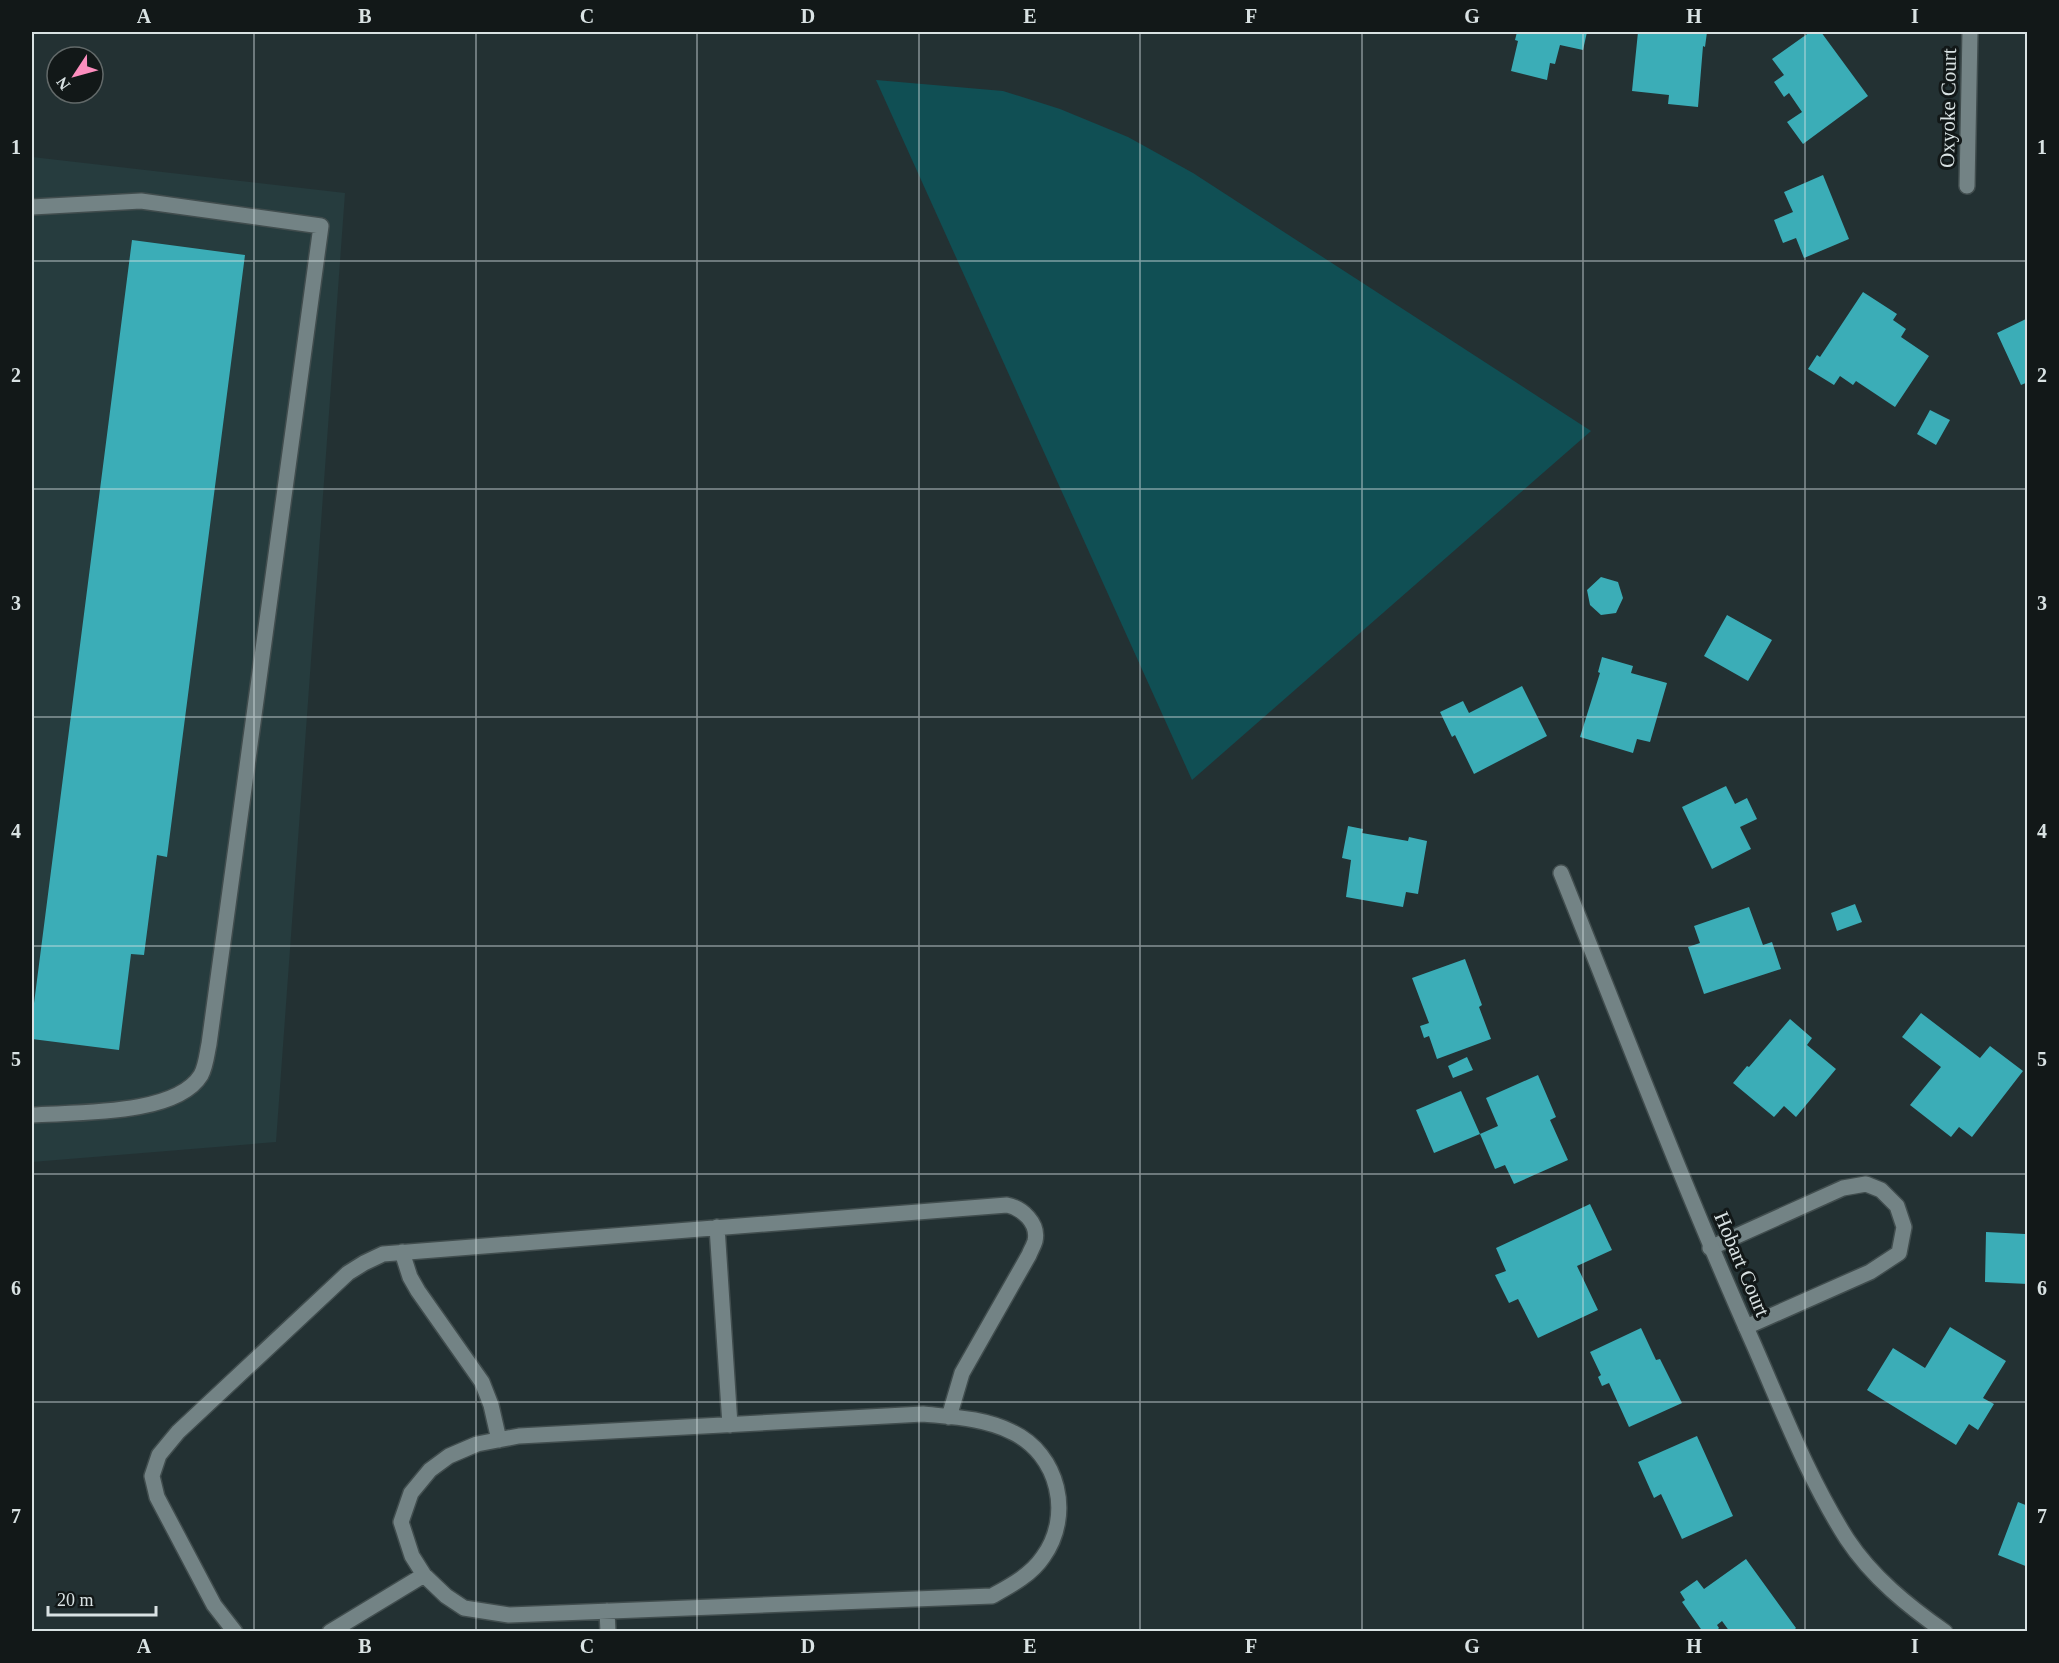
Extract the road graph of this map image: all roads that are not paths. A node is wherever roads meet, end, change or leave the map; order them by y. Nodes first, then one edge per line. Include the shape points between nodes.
1 (1970, 32) edge
2 (1967, 186) dead end
3 (32, 207) edge
4 (1561, 873) dead end
5 (32, 1115) edge
6 (717, 1227) junction
7 (1710, 1248) junction
8 (402, 1252) junction
9 (1746, 1327) junction
10 (949, 1417) junction
11 (730, 1425) junction
12 (499, 1440) junction
13 (424, 1575) junction
14 (607, 1611) junction
15 (235, 1632) edge
16 (330, 1632) edge
17 (608, 1632) edge
18 (1945, 1632) edge

1 - 2 street, Oxyoke Court
3 - 5 street via 141,201 321,226 209,1044 201,1074 186,1090 168,1100 131,1109
4 - 7 street, Hobart Court
6 - 8 street
6 - 10 street via 1006,1205 1027,1216 1034,1226 1035,1239 1029,1255 962,1373
6 - 11 street
7 - 9 street, Hobart Court
7 - 9 street via 1843,1188 1866,1184 1881,1190 1897,1206 1904,1227 1899,1253 1870,1272
8 - 12 street via 418,1291 482,1382
8 - 15 street via 383,1254 348,1273 178,1432 159,1455 152,1476 158,1497 214,1605
9 - 18 street, Hobart Court via 1816,1485 1848,1540 1882,1583
10 - 11 street via 923,1414
10 - 14 street via 973,1418 1013,1432 1037,1449 1050,1467 1058,1491 1056,1535 1042,1559 1018,1582 992,1596
11 - 12 street
12 - 13 street via 477,1443 449,1456 430,1470 411,1493 401,1522 412,1556
13 - 14 street via 464,1608 509,1615
13 - 16 street
14 - 17 street

